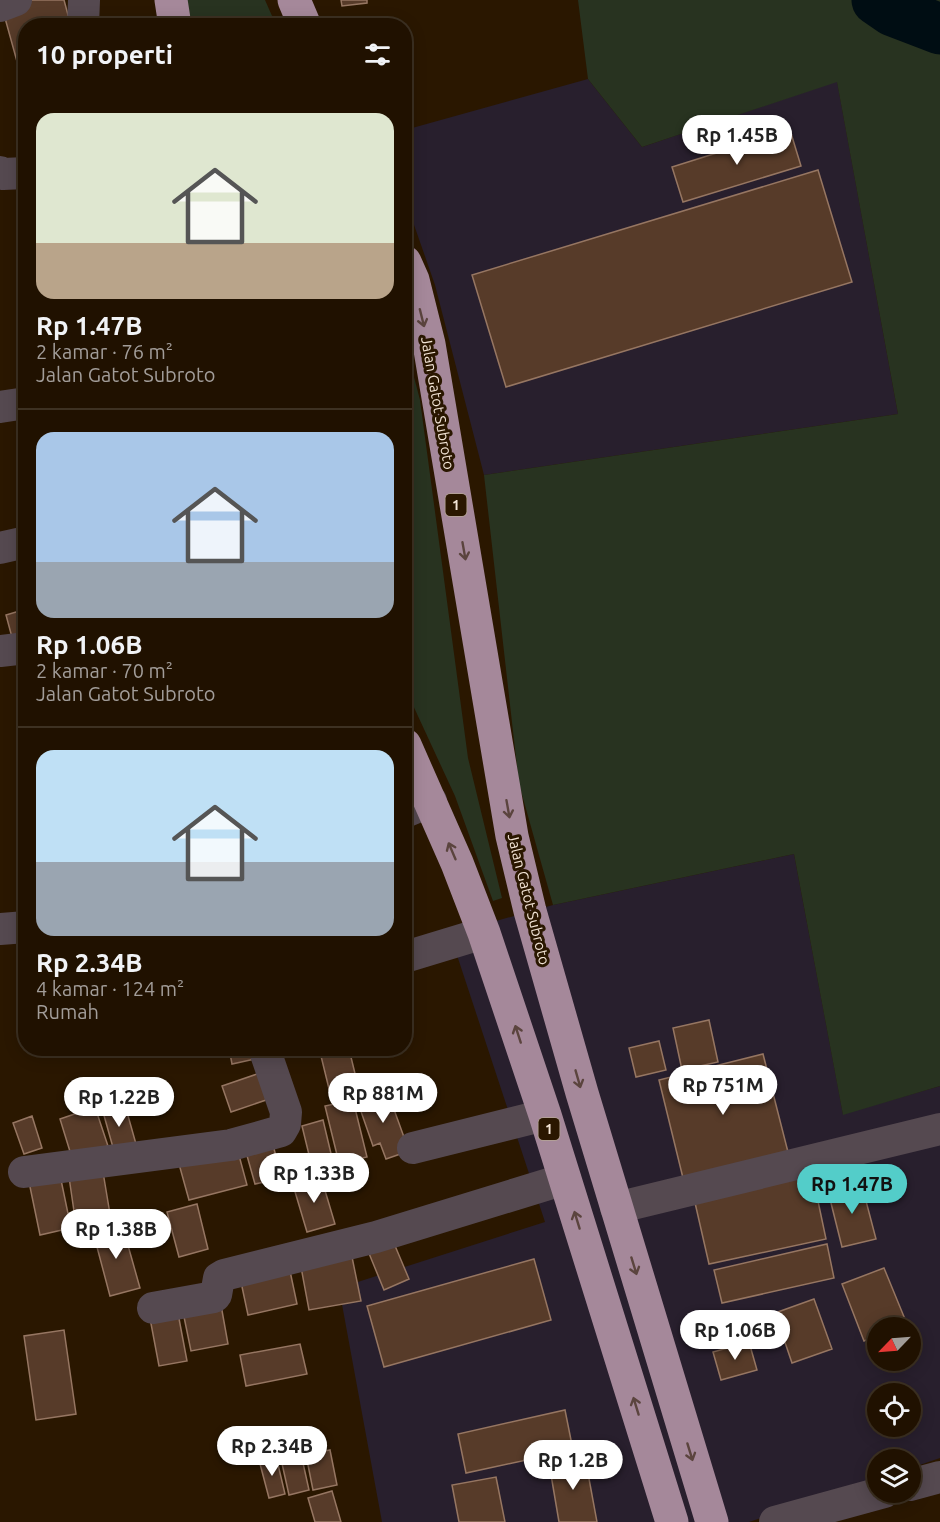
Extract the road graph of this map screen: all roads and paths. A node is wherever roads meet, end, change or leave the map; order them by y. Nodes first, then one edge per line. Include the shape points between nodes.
1 (16, 0) edge
2 (84, 0) edge
3 (171, 0) edge
4 (294, 0) edge
5 (0, 6) edge
6 (84, 18) edge
7 (174, 18) edge
8 (302, 18) edge
9 (0, 172) edge
10 (18, 173) edge
11 (412, 289) edge
12 (18, 404) edge
13 (0, 407) edge
14 (18, 544) edge
15 (0, 548) edge
16 (18, 649) edge
17 (0, 651) edge
18 (412, 778) edge
19 (418, 806) edge
20 (18, 928) edge
21 (0, 929) edge
22 (484, 933) junction
23 (412, 955) edge
24 (267, 1056) edge
25 (545, 1115) junction
26 (940, 1129) edge
27 (413, 1148) dead end
28 (24, 1172) dead end
29 (565, 1179) junction
30 (616, 1208) junction
31 (153, 1308) dead end
32 (940, 1478) edge
33 (921, 1482) edge
34 (867, 1497) edge
35 (672, 1522) edge
36 (712, 1522) edge
37 (775, 1522) edge

1 - 5 street
2 - 6 street
3 - 7 highway
4 - 8 highway
9 - 10 street
11 -> 30 highway, Jalan Gatot Subroto / 1 via 431,356 512,836
12 - 13 street
14 - 15 street
16 - 17 street
18 - 19 highway, 1
22 -> 19 highway, 1
20 - 21 street
22 - 23 street
25 -> 22 highway, 1
24 - 28 street via 286,1112 281,1131 231,1145
25 - 27 street
25 - 29 highway, 1
26 - 30 street
29 - 31 street via 376,1237 224,1275 219,1278 214,1297
35 -> 29 highway, 1
30 -> 36 highway, Jalan Gatot Subroto / 1
32 - 33 street
34 - 37 street

